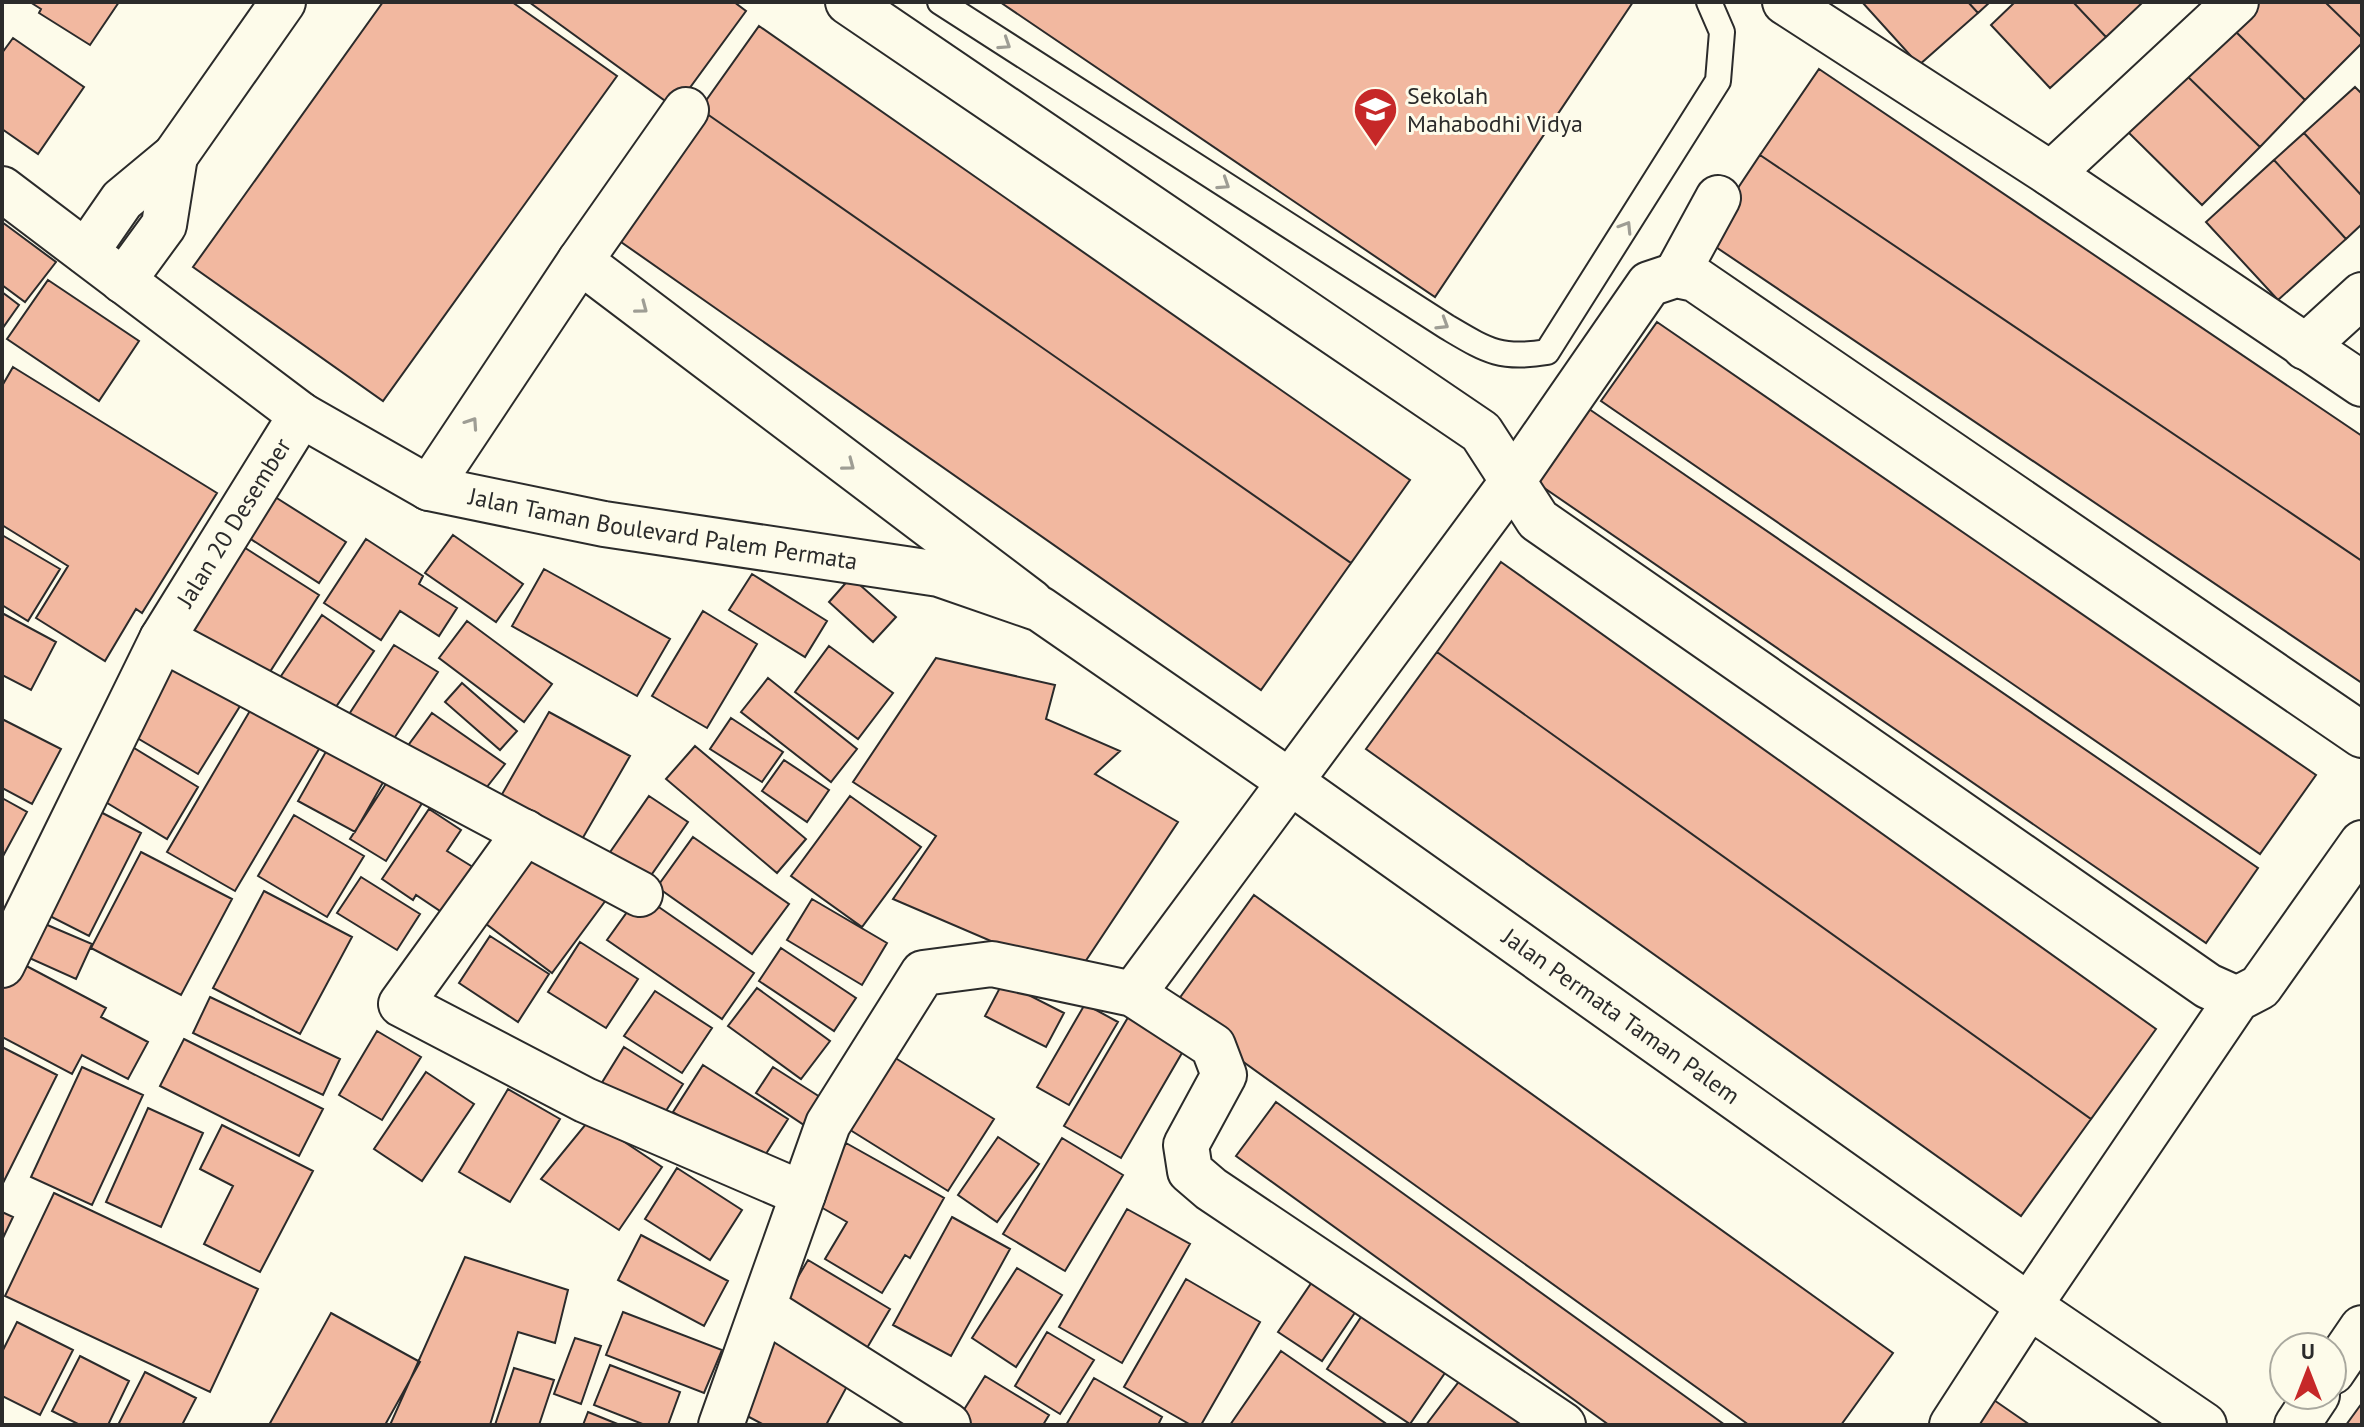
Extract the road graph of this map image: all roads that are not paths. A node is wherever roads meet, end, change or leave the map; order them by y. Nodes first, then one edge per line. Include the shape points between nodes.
1 (283, 2) edge
2 (848, 2) edge
3 (940, 2) edge
4 (1709, 2) edge
5 (2236, 2) edge
6 (1801, 6) edge
7 (686, 110) dead end
8 (175, 156) junction
9 (2051, 174) junction
10 (2, 189) edge
11 (1718, 198) dead end
12 (86, 252) junction
13 (580, 261) junction
14 (1676, 275) junction
15 (123, 281) junction
16 (2362, 295) edge
17 (2305, 347) junction
18 (2362, 384) edge
19 (301, 415) junction
20 (1512, 482) junction
21 (429, 488) junction
22 (1040, 609) junction
23 (162, 639) junction
24 (2362, 735) edge
25 (1289, 781) junction
26 (525, 832) junction
27 (2362, 843) edge
28 (640, 894) dead end
29 (2, 965) edge
30 (1133, 994) junction
31 (2237, 999) junction
32 (803, 1194) junction
33 (2029, 1306) junction
34 (763, 1308) junction
35 (2362, 1328) edge
36 (2348, 1349) edge
37 (721, 1425) edge
38 (948, 1425) edge
39 (1563, 1425) edge
40 (1952, 1425) edge
41 (2204, 1425) edge

1 - 8 street
2 - 20 street via 1481,432
3 -> 4 lane via 1447,327 1489,352 1522,356 1547,352 1718,81 1722,32
5 - 9 street
6 - 9 street
7 - 13 street
8 - 12 street via 122,200
8 - 15 street via 164,225
9 - 17 street
10 - 12 street, Jalan 20 Desember
11 - 14 street
12 - 15 street, Jalan 20 Desember
21 -> 13 street
13 -> 22 street
14 - 20 street via 1649,284
14 - 24 street via 1695,279
15 - 19 street, Jalan 20 Desember
16 - 17 street
17 - 18 street
19 - 21 street, Jalan Taman Boulevard Palem Permata
19 - 23 street, Jalan 20 Desember
20 - 25 street
20 - 31 street via 1538,520 2208,986
21 - 22 street, Jalan Taman Boulevard Palem Permata via 604,524 939,574
22 - 25 street, Jalan Permata Taman Palem
23 - 26 street
23 - 29 street, Jalan 20 Desember
25 - 30 street
25 - 33 street, Jalan Permata Taman Palem
26 - 28 street
26 - 32 street via 401,1004 585,1100
27 - 31 street via 2260,987
30 - 32 street via 992,964 923,973 828,1124
30 - 39 street via 1213,1046 1224,1075 1186,1145 1190,1171
31 - 33 street
32 - 34 street
33 - 40 street
33 - 41 street, Jalan Permata Taman Palem
34 - 37 street
34 - 38 street
35 - 36 street

